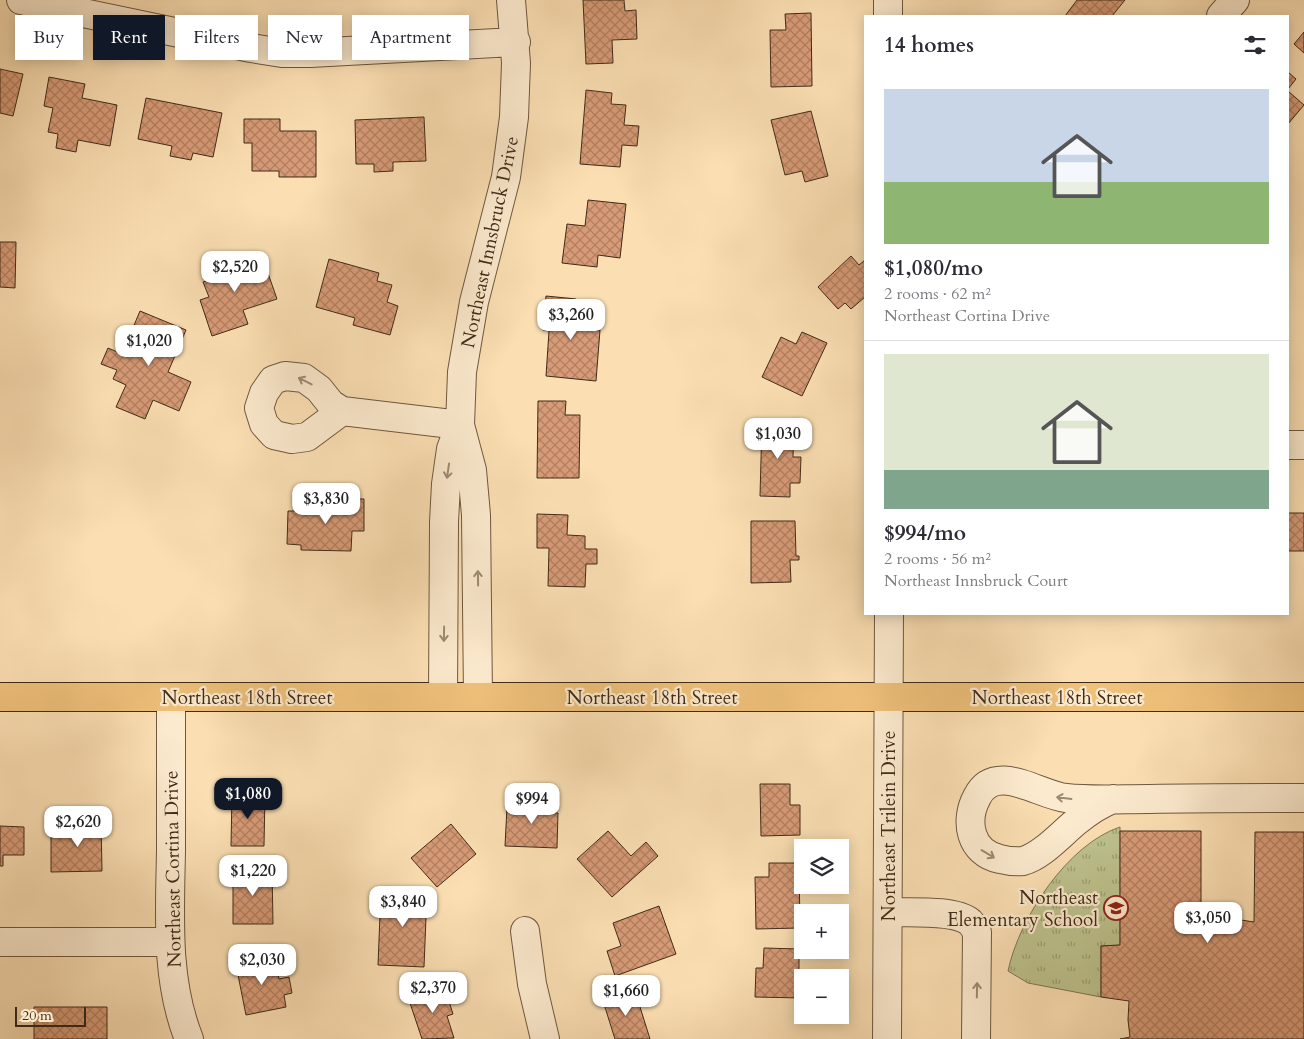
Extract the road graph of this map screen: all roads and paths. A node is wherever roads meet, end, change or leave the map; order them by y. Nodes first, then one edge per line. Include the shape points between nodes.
1 (21, 0) edge
2 (511, 0) edge
3 (888, 0) edge
4 (1235, 0) edge
5 (888, 15) edge
6 (1222, 15) edge
7 (516, 42) junction
8 (342, 412) dead end
9 (460, 424) junction
10 (1289, 445) edge
11 (1304, 445) edge
12 (444, 514) junction
13 (476, 515) junction
14 (889, 615) edge
15 (0, 697) edge
16 (171, 697) junction
17 (443, 697) junction
18 (478, 697) junction
19 (889, 697) junction
20 (1304, 697) edge
21 (1304, 798) edge
22 (1113, 799) junction
23 (888, 912) junction
24 (525, 931) dead end
25 (0, 942) edge
26 (170, 942) junction
27 (189, 1039) edge
28 (545, 1039) edge
29 (887, 1039) edge
30 (976, 1039) edge

1 - 7 street via 282,53
2 - 7 street, Northeast Innsbruck Drive
3 - 5 street
4 - 6 street
7 - 9 street, Northeast Innsbruck Drive via 514,117 506,177 474,302 462,372
8 - 9 street
9 -> 12 street, Northeast Innsbruck Drive via 451,450
9 - 13 street, Northeast Innsbruck Drive via 472,470
10 - 11 street
12 - 13 street
12 -> 17 street, Northeast Innsbruck Drive
18 -> 13 street, Northeast Innsbruck Drive
14 - 19 street, Northeast Trilein Drive
15 - 16 main road, Northeast 18th Street
16 - 17 main road, Northeast 18th Street
16 - 26 street, Northeast Cortina Drive
17 - 18 main road, Northeast 18th Street
18 - 19 main road, Northeast 18th Street
19 - 20 main road, Northeast 18th Street
19 - 23 street, Northeast Trilein Drive
21 - 22 street
22 -> 22 street via 1054,797 1015,781 1002,780 979,791 972,806 970,823 973,838 982,851 996,858 1024,861 1042,851 1078,820
23 - 29 street, Northeast Trilein Drive
30 -> 23 street via 977,932 970,922 960,917
24 - 28 street via 532,984
25 - 26 street
26 - 27 street, Northeast Cortina Drive via 174,985

